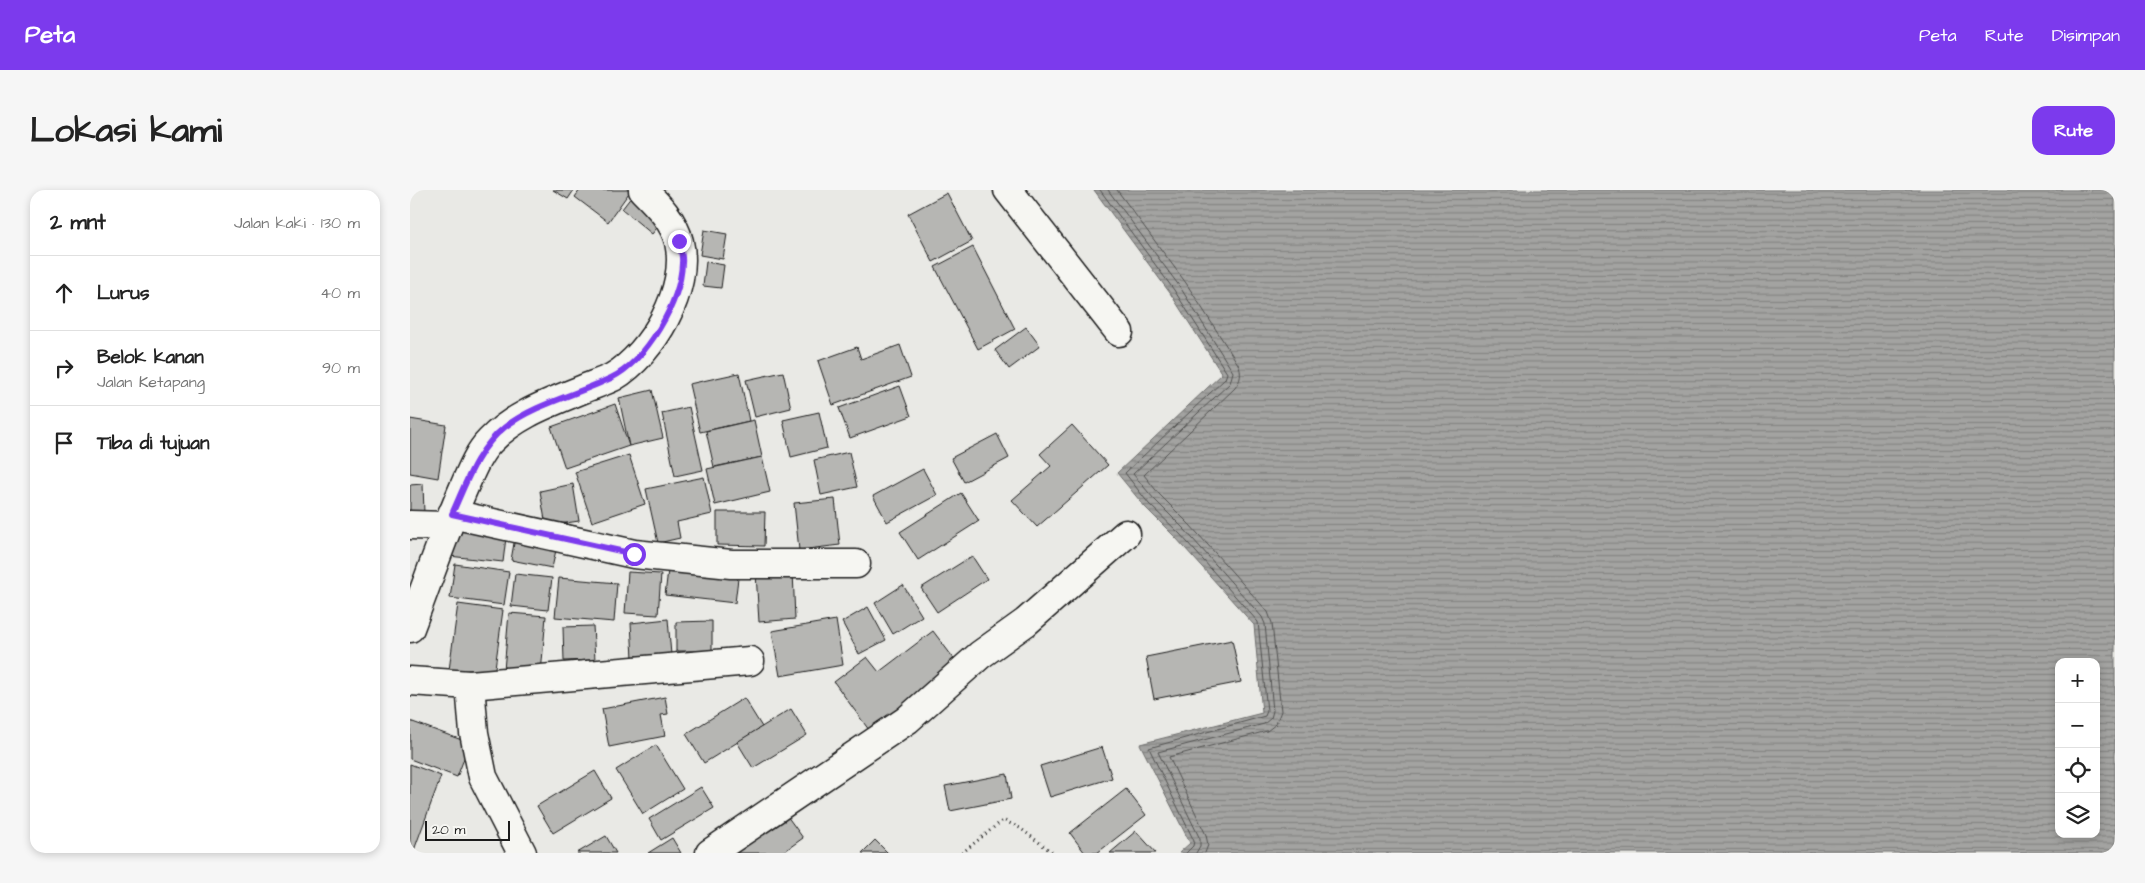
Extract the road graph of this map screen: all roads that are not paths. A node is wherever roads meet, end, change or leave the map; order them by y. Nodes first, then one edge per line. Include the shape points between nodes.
1 (643, 190) edge
2 (1008, 190) edge
3 (1118, 332) dead end
4 (450, 520) junction
5 (410, 525) edge
6 (1126, 534) dead end
7 (856, 564) dead end
8 (410, 628) edge
9 (750, 661) dead end
10 (410, 681) edge
11 (470, 685) junction
12 (522, 853) edge
13 (710, 853) edge

1 - 4 street via 670,219 679,241 682,263 678,290 665,320 639,356 613,377 520,416 488,442 475,462
2 - 3 street
4 - 5 street
4 - 7 street via 634,554 732,564
4 - 8 street
6 - 13 street via 907,720
9 - 11 street
10 - 11 street
11 - 12 street via 474,733 483,778

